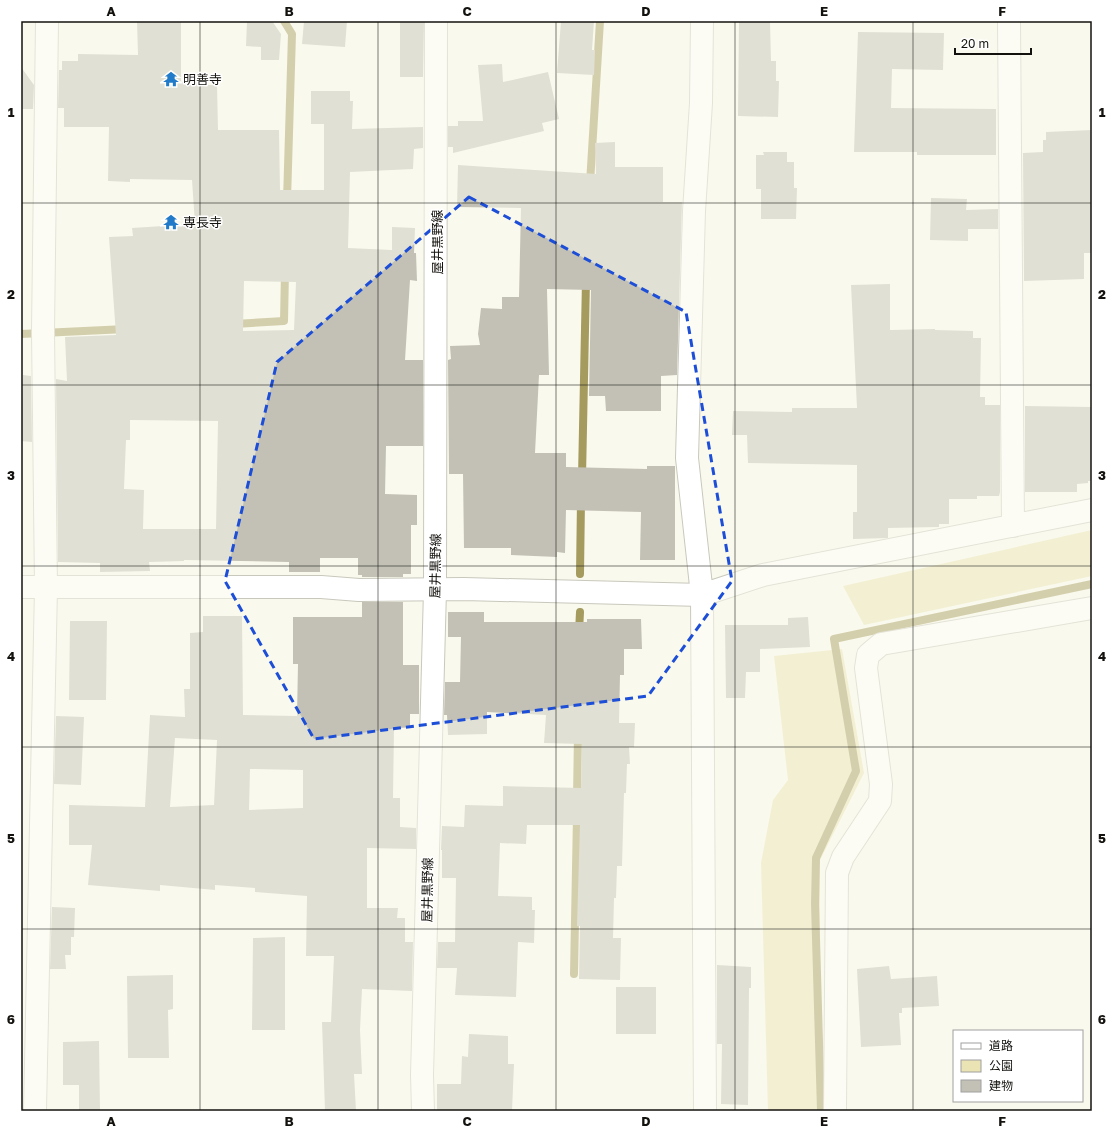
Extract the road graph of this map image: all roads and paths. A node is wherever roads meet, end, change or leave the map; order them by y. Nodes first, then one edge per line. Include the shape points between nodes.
1 (47, 21) edge
2 (436, 21) edge
3 (702, 21) edge
4 (1009, 21) edge
5 (1092, 510) edge
6 (1013, 526) junction
7 (21, 587) edge
8 (46, 588) junction
9 (435, 590) junction
10 (702, 595) junction
11 (1092, 608) edge
12 (29, 992) edge
13 (35, 1111) edge
14 (423, 1111) edge
15 (705, 1111) edge
16 (835, 1111) edge

1 - 8 street via 43,331
2 - 9 street, 屋井黒野線
3 - 10 street via 687,458
4 - 6 street
5 - 6 street
6 - 10 street via 763,575
7 - 8 street
8 - 9 street via 321,587
8 - 12 street
9 - 10 street
9 - 14 street, 屋井黒野線
10 - 15 street
11 - 16 street via 881,644 868,655 866,668 881,784 880,801 843,857 837,873
12 - 13 street

